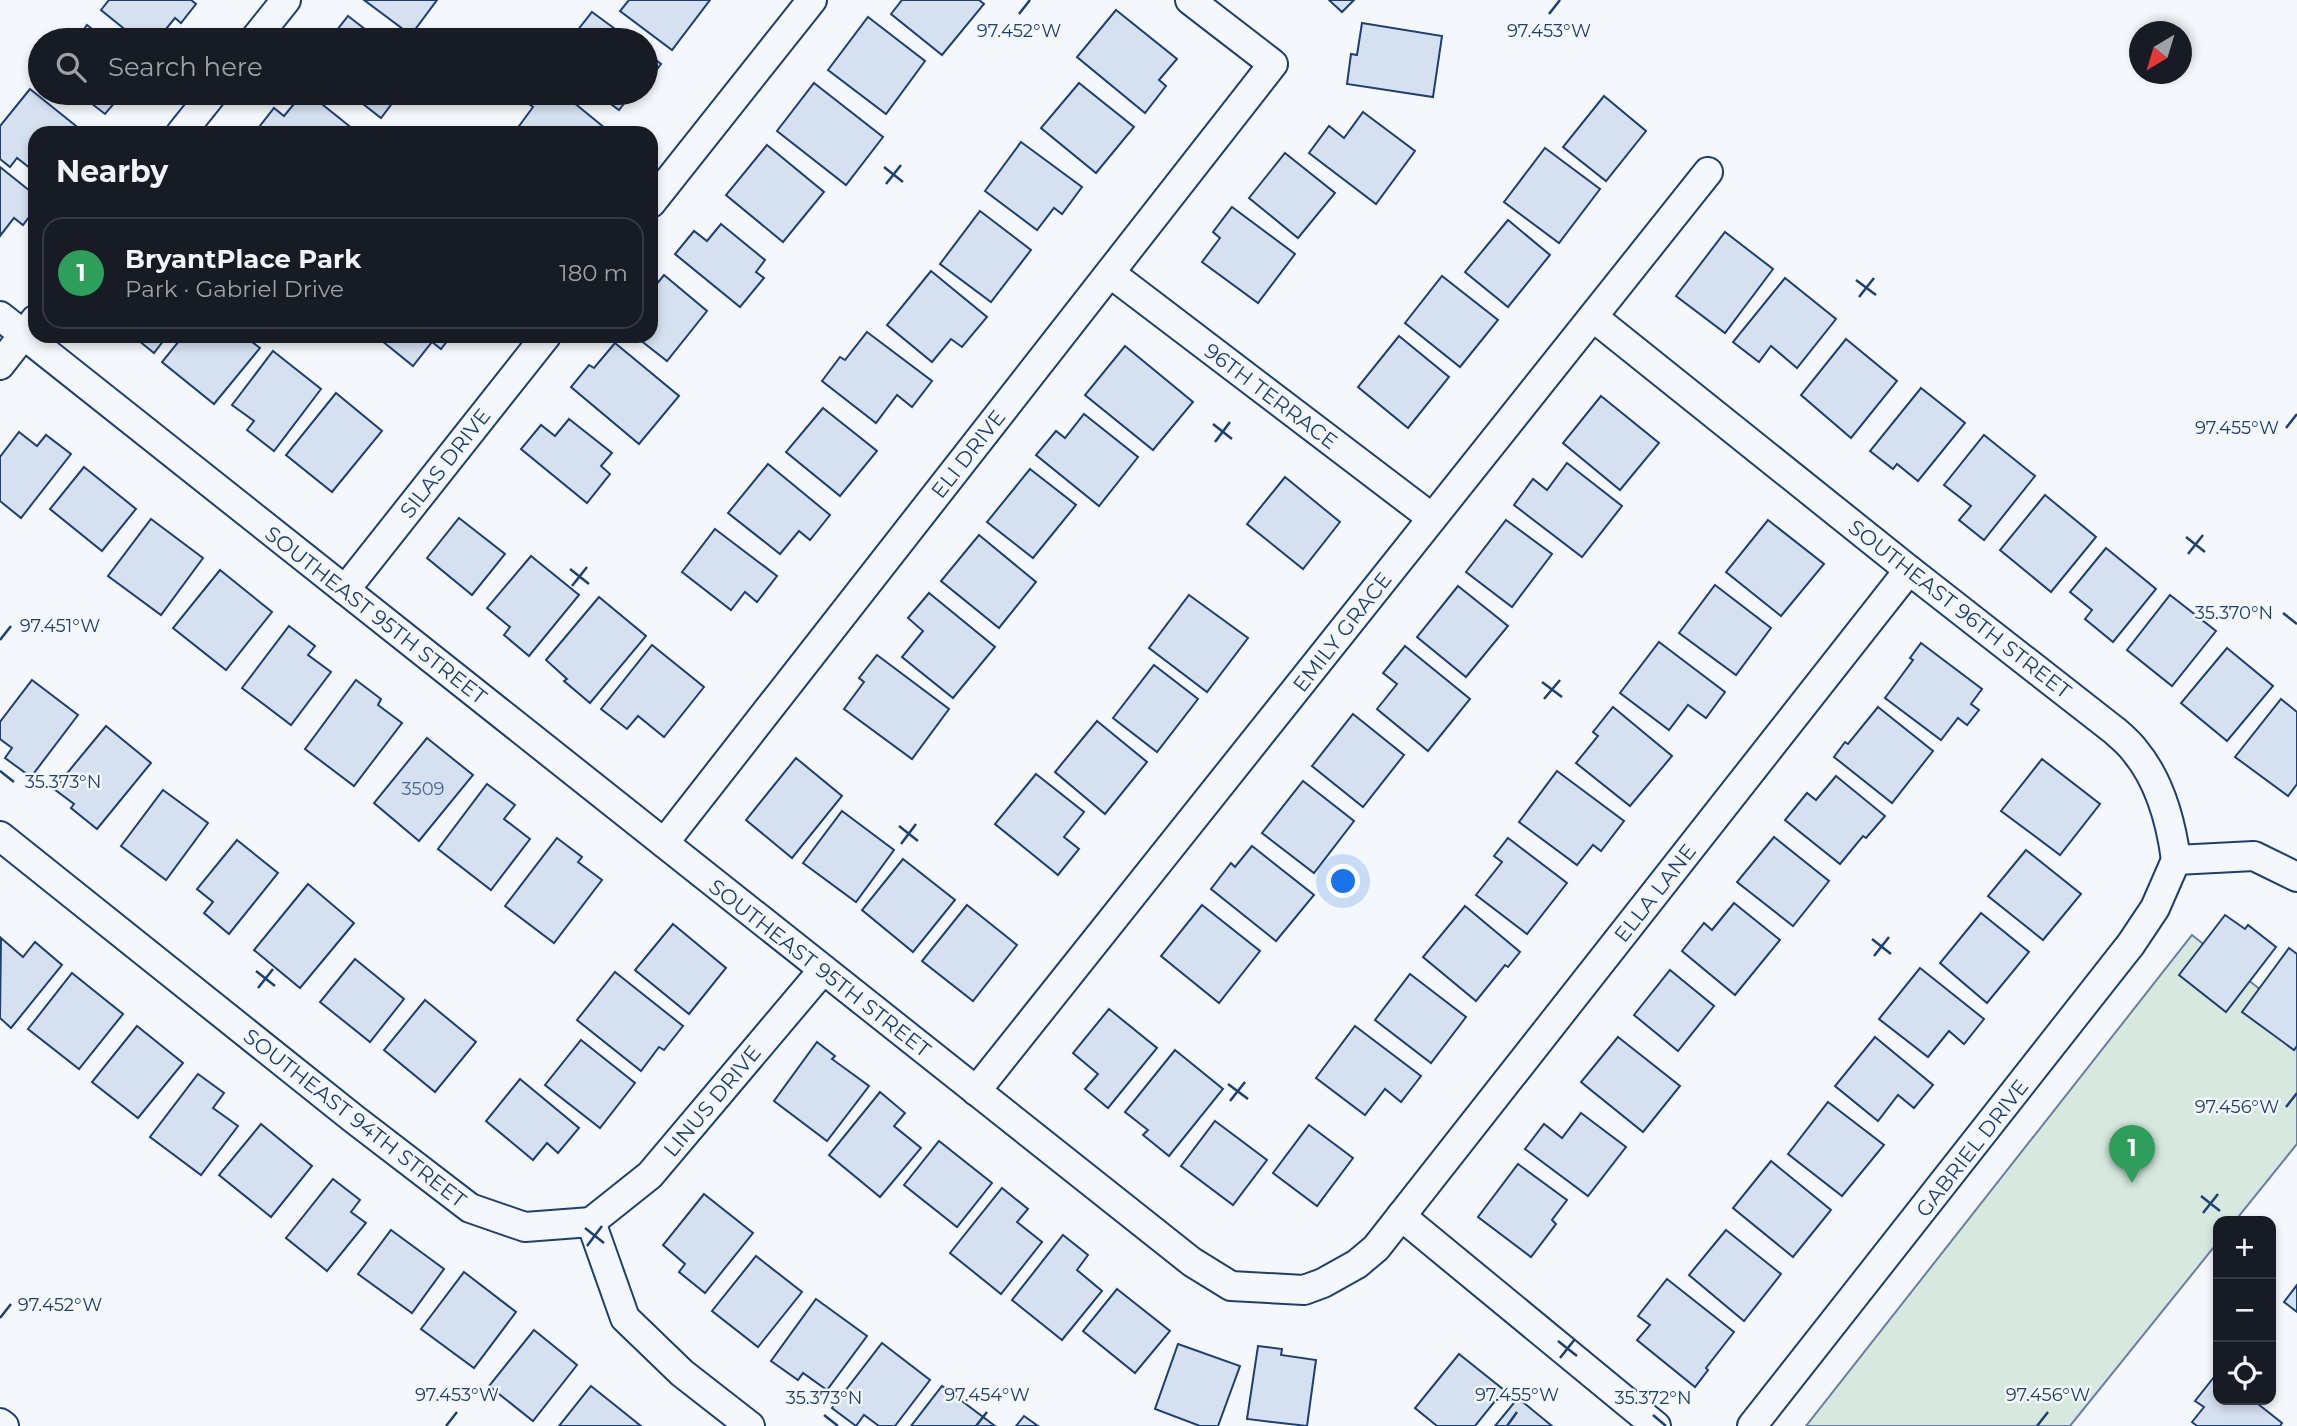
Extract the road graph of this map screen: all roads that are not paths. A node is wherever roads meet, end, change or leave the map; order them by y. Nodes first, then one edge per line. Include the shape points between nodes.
1 (286, 0) edge
2 (812, 0) edge
3 (1190, 0) edge
4 (264, 28) edge
5 (203, 105) edge
6 (187, 126) edge
7 (1708, 172) dead end
8 (658, 194) edge
9 (1110, 273) junction
10 (0, 316) edge
11 (1593, 317) junction
12 (28, 327) edge
13 (28, 328) edge
14 (48, 343) edge
15 (540, 343) edge
16 (0, 365) edge
17 (1432, 518) junction
18 (1909, 570) junction
19 (345, 590) junction
20 (0, 835) edge
21 (664, 843) junction
22 (2176, 860) junction
23 (2297, 877) edge
24 (823, 970) junction
25 (976, 1091) junction
26 (1401, 1216) junction
27 (591, 1222) junction
28 (750, 1426) edge
29 (1656, 1426) edge
30 (1752, 1426) edge

1 - 4 street
2 - 8 street
3 - 9 street, ELI DRIVE via 1273,64
5 - 6 street
7 - 11 street, EMILY GRACE
9 - 17 street, 96TH TERRACE
9 - 21 street, ELI DRIVE
10 - 12 street, SOUTHEAST 95TH STREET
11 - 17 street, EMILY GRACE
11 - 18 street, SOUTHEAST 96TH STREET
13 - 16 street
14 - 19 street, SOUTHEAST 95TH STREET
15 - 19 street, SILAS DRIVE
17 - 25 street, EMILY GRACE
18 - 22 street, SOUTHEAST 96TH STREET via 2136,751 2159,793
18 - 26 street, ELLA LANE
19 - 21 street, SOUTHEAST 95TH STREET
20 - 27 street, SOUTHEAST 94TH STREET via 470,1208 525,1227
21 - 24 street, SOUTHEAST 95TH STREET
22 - 23 street via 2254,856
22 - 30 street, GABRIEL DRIVE via 2155,908 2132,944
24 - 25 street, SOUTHEAST 95TH STREET
24 - 27 street, LINUS DRIVE via 650,1175
25 - 26 street, SOUTHEAST 95TH STREET via 1192,1262 1231,1286 1304,1290 1323,1283 1376,1248
26 - 29 street
27 - 28 street via 625,1318 682,1373

